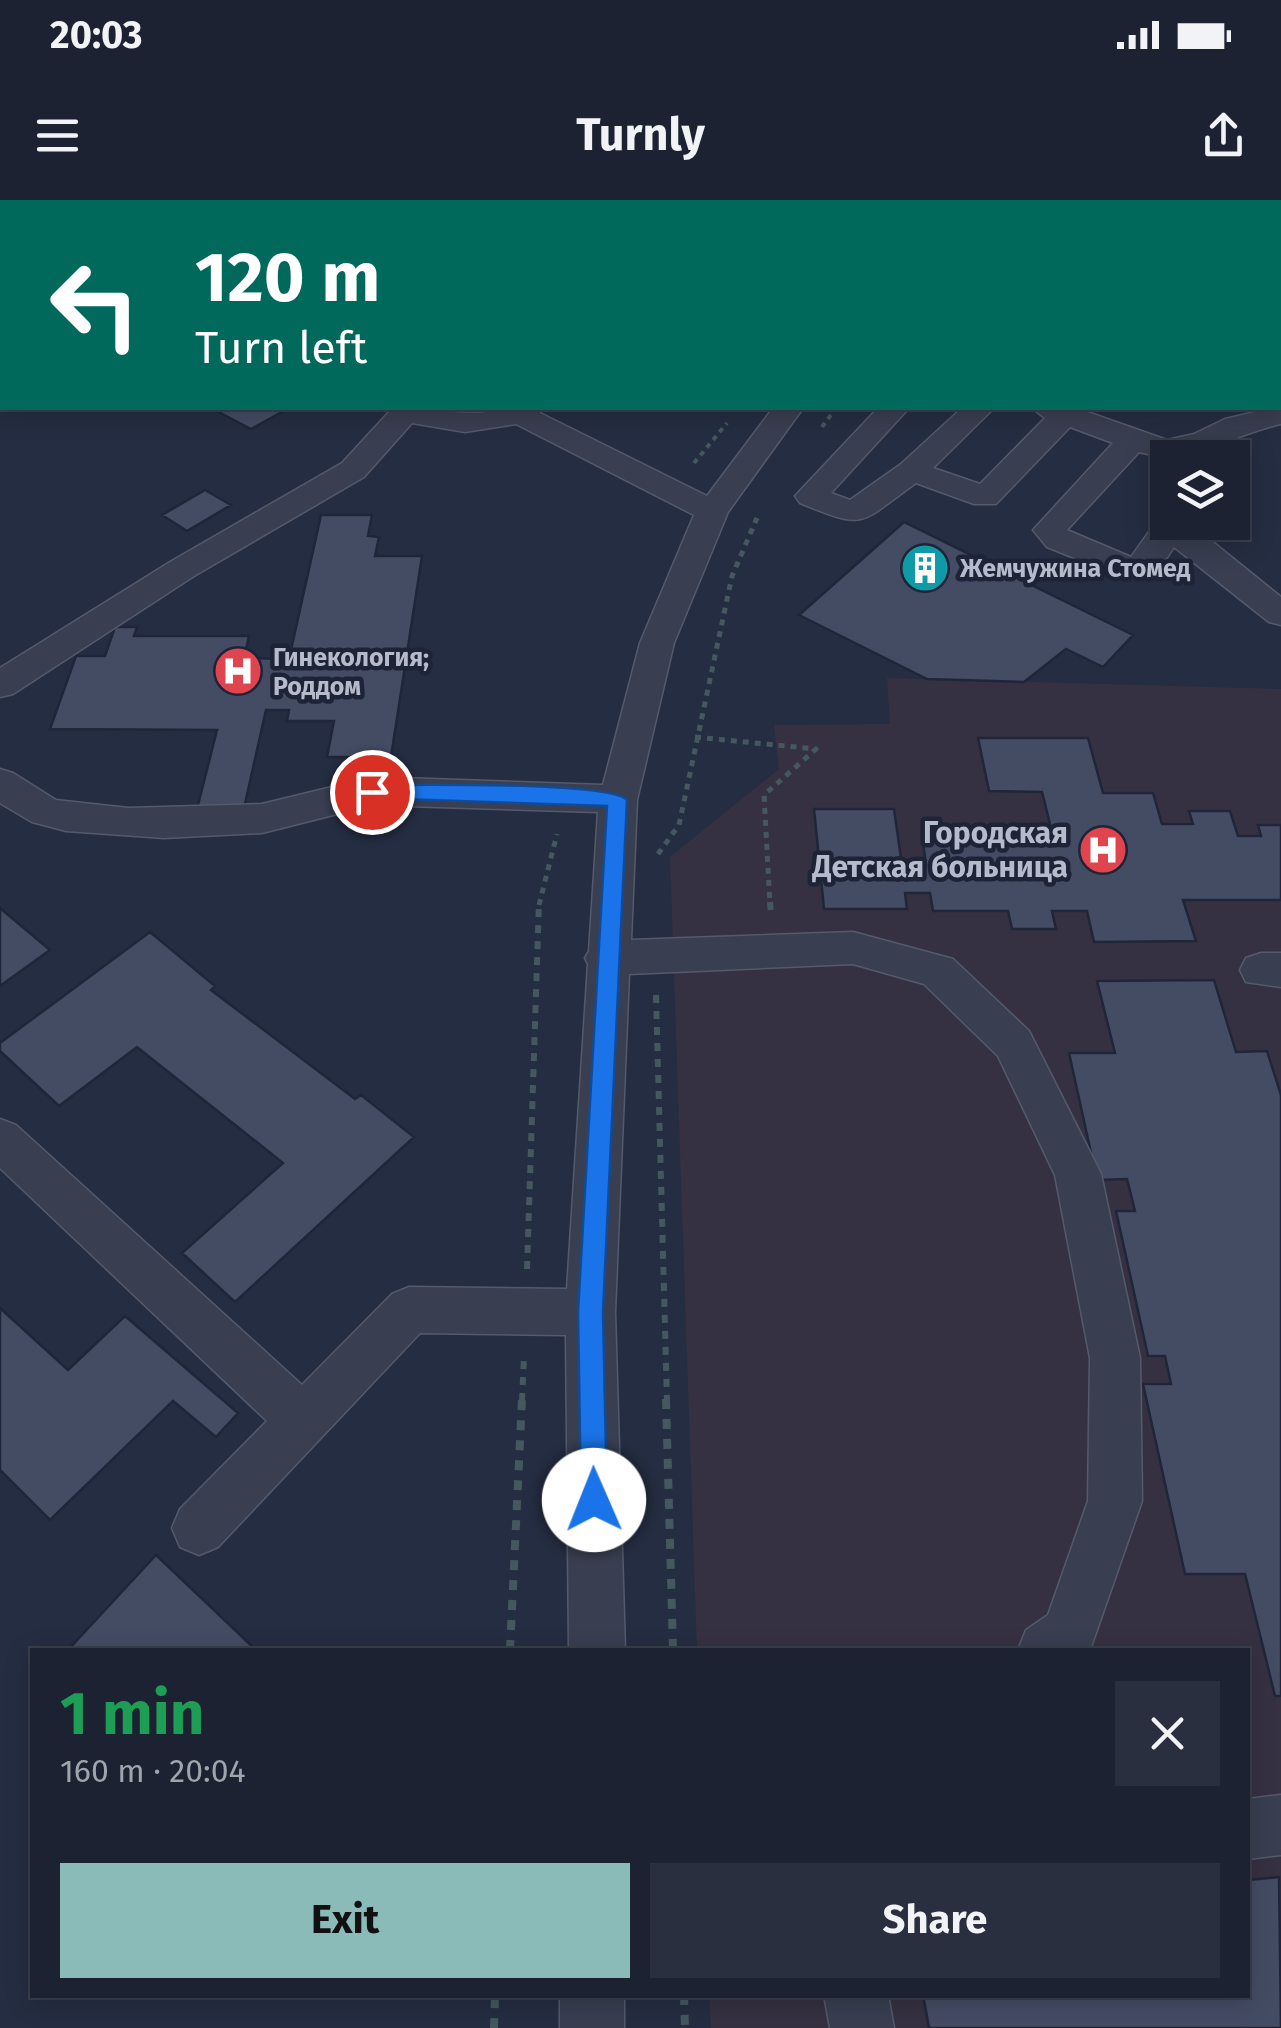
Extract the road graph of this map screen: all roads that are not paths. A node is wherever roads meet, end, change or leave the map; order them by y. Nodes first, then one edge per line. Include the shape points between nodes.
1 (403, 410) edge
2 (407, 410) edge
3 (518, 410) edge
4 (892, 410) edge
5 (976, 410) edge
6 (1056, 411) edge
7 (1281, 415) edge
8 (1242, 416) edge
9 (801, 423) edge
10 (1133, 440) junction
11 (1205, 440) edge
12 (1150, 447) edge
13 (912, 471) junction
14 (712, 511) junction
15 (1016, 514) junction
16 (1161, 540) edge
17 (1190, 540) edge
18 (1281, 614) edge
19 (0, 684) edge
20 (0, 783) edge
21 (618, 800) junction
22 (606, 958) junction
23 (0, 1139) edge
24 (590, 1312) junction
25 (302, 1420) junction
26 (198, 1528) dead end
27 (597, 1648) edge
28 (1049, 1648) edge
29 (1281, 1825) edge
30 (1250, 1830) edge
31 (592, 1998) edge
32 (857, 1998) edge
33 (592, 2028) edge
34 (862, 2028) edge

1 - 19 street via 353,470
2 - 3 street via 481,422
3 - 14 street
4 - 13 street via 811,496 853,512
5 - 13 street
6 - 10 street
6 - 15 street
7 - 8 street
8 - 11 street
9 - 14 street
10 - 12 street
10 - 15 street
13 - 15 street
14 - 21 street via 657,644
15 - 16 street via 1058,540 1130,568 1146,564
17 - 18 street
20 - 21 street via 47,812 117,822 254,820 341,794 372,792
21 - 22 street
22 - 24 street
22 - 28 street via 853,948 938,971 1014,1044 1078,1174 1115,1358 1115,1501 1069,1634
23 - 25 street
24 - 25 street via 409,1310
24 - 27 street
25 - 26 street
29 - 30 street
31 - 33 street
32 - 34 street

